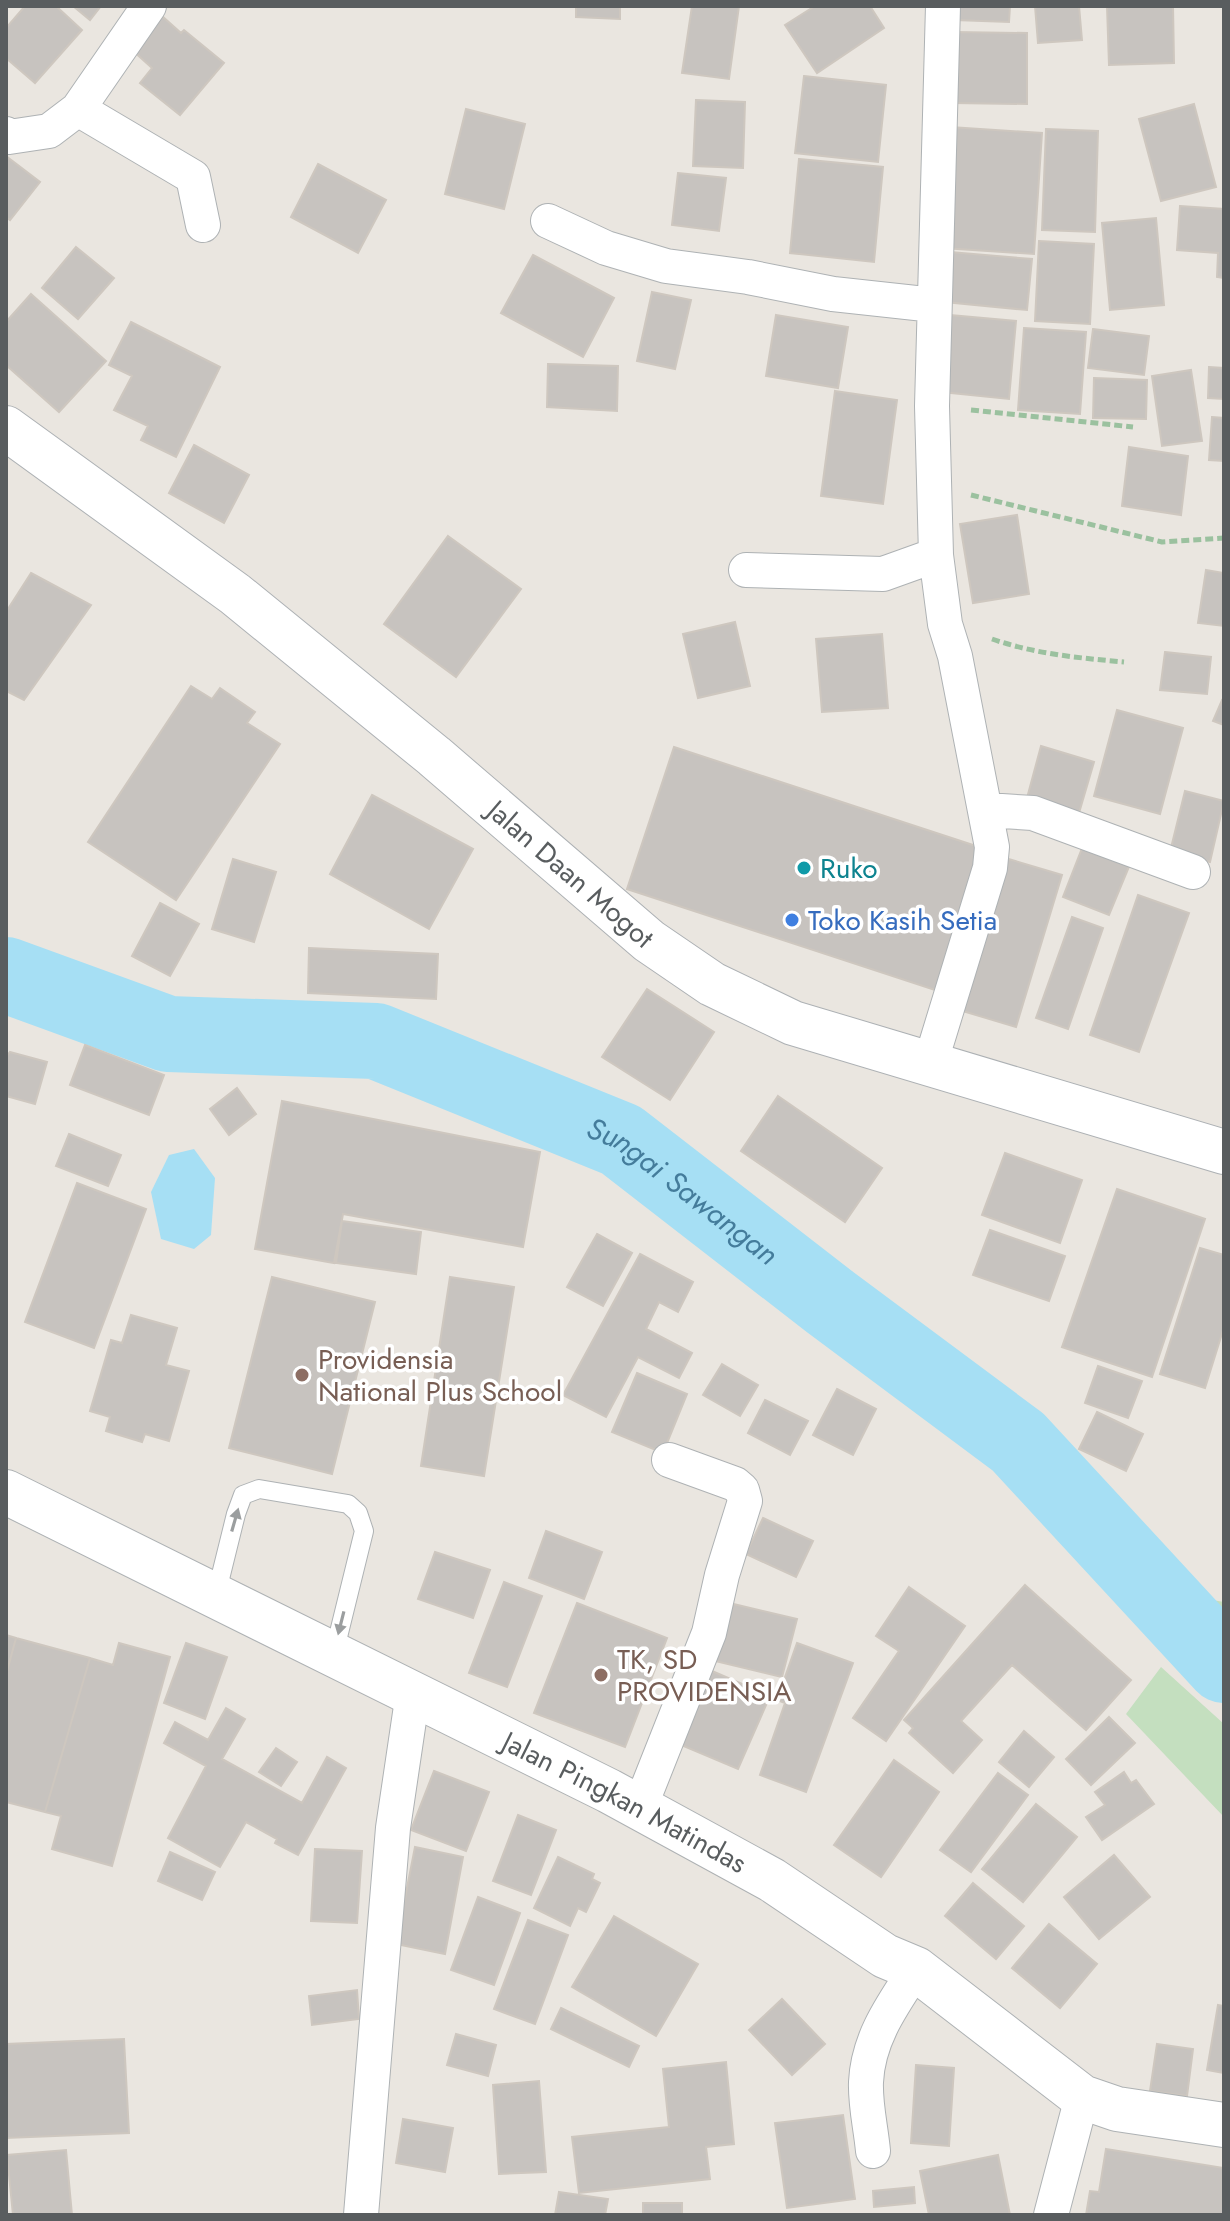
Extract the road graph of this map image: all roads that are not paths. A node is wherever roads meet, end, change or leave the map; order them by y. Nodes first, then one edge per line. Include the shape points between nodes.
1 (149, 6) edge
2 (943, 6) edge
3 (78, 109) junction
4 (6, 134) edge
5 (548, 221) dead end
6 (203, 225) dead end
7 (934, 305) junction
8 (6, 428) edge
9 (936, 555) junction
10 (746, 570) dead end
11 (986, 810) junction
12 (1193, 872) dead end
13 (930, 1064) junction
14 (1224, 1152) edge
15 (669, 1460) dead end
16 (6, 1492) edge
17 (216, 1595) junction
18 (334, 1654) junction
19 (413, 1693) junction
20 (640, 1807) junction
21 (916, 1969) junction
22 (1082, 2097) junction
23 (1224, 2125) edge
24 (873, 2151) dead end
25 (361, 2215) edge
26 (1051, 2215) edge

1 - 3 street
2 - 7 street
3 - 4 street via 49,131
3 - 6 street via 193,177
5 - 7 street via 606,248 666,266
7 - 9 street
8 - 13 main road, Jalan Daan Mogot via 235,594 674,959 712,984 793,1023
9 - 10 street via 883,574
9 - 11 street via 945,624
11 - 12 street via 1033,813
11 - 13 street via 990,868
13 - 14 main road, Jalan Daan Mogot
15 - 20 street via 735,1484 745,1501 709,1633
16 - 17 main road, Jalan Pingkan Matindas
17 - 18 main road, Jalan Pingkan Matindas
17 -> 18 lane via 243,1495 259,1489 348,1504 358,1513 364,1531
18 - 19 main road, Jalan Pingkan Matindas
19 - 20 main road, Jalan Pingkan Matindas
19 - 25 street via 393,1828
20 - 21 main road, Jalan Pingkan Matindas via 772,1880 885,1956
21 - 22 main road, Jalan Pingkan Matindas
21 - 24 street via 887,2013 870,2058 866,2082
22 - 23 main road, Jalan Pingkan Matindas via 1117,2109
22 - 26 street

